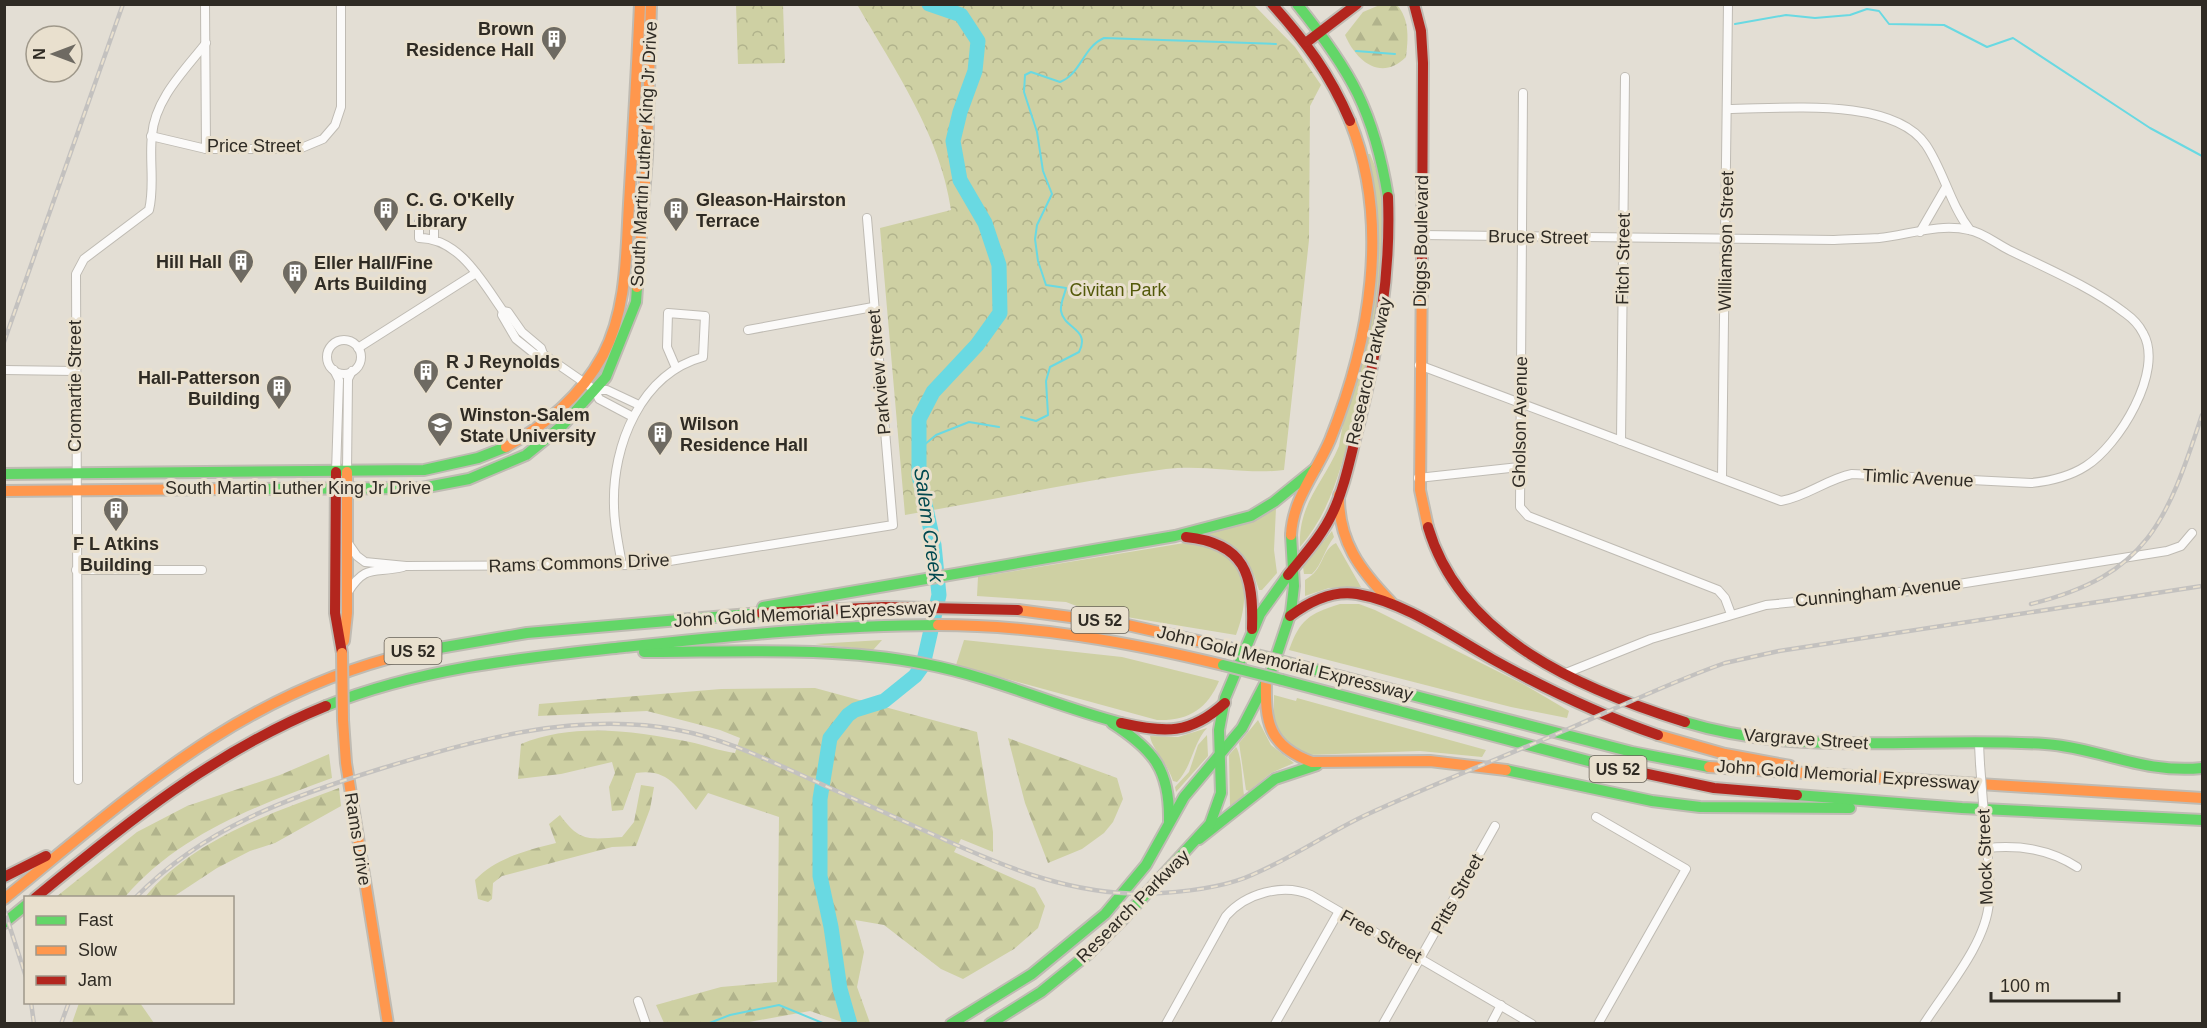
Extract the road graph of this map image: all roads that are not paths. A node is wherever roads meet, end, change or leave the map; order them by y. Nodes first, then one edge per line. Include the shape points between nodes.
1 (206, 4) edge
2 (341, 4) edge
3 (640, 4) edge
4 (651, 4) edge
5 (1272, 4) edge
6 (1297, 4) edge
7 (1357, 4) edge
8 (1414, 4) edge
9 (1728, 4) edge
10 (1321, 31) junction
11 (1307, 42) junction
12 (206, 43) junction
13 (1625, 77) dead end
14 (1523, 93) dead end
15 (1727, 109) junction
16 (151, 136) junction
17 (206, 149) junction
18 (1946, 187) junction
19 (867, 218) dead end
20 (1970, 230) junction
21 (1920, 232) junction
22 (1421, 235) junction
23 (1522, 237) junction
24 (434, 238) dead end
25 (1623, 238) junction
26 (1726, 239) junction
27 (476, 273) junction
28 (873, 307) junction
29 (748, 330) dead end
30 (358, 348) junction
31 (1419, 364) junction
32 (676, 368) junction
33 (333, 369) junction
34 (4, 370) edge
35 (75, 371) junction
36 (352, 371) junction
37 (584, 382) junction
38 (595, 390) junction
39 (1520, 404) junction
40 (639, 405) junction
41 (633, 417) junction
42 (1621, 441) junction
43 (1519, 467) junction
44 (1316, 468) junction
45 (75, 471) junction
46 (342, 472) junction
47 (4, 474) edge
48 (1419, 478) junction
49 (1722, 478) junction
50 (75, 489) junction
51 (334, 490) junction
52 (346, 490) junction
53 (4, 491) edge
54 (1339, 495) junction
55 (893, 525) joint
56 (2192, 533) dead end
57 (1175, 536) junction
58 (346, 540) junction
59 (622, 565) junction
60 (406, 566) junction
61 (1293, 567) junction
62 (76, 570) junction
63 (202, 570) dead end
64 (347, 594) junction
65 (1392, 604) junction
66 (1731, 614) junction
67 (1290, 616) junction
68 (681, 620) junction
69 (1252, 629) junction
70 (579, 652) junction
71 (342, 653) junction
72 (1566, 673) junction
73 (1266, 679) junction
74 (1225, 703) junction
75 (1103, 717) junction
76 (1979, 744) junction
77 (1221, 753) junction
78 (1326, 763) junction
79 (2202, 768) edge
80 (1863, 777) junction
81 (78, 780) dead end
82 (2202, 798) edge
83 (1962, 808) junction
84 (1596, 817) dead end
85 (2202, 820) edge
86 (1169, 821) junction
87 (1495, 826) dead end
88 (1199, 839) junction
89 (67, 846) junction
90 (1987, 848) junction
91 (2077, 867) dead end
92 (4, 877) edge
93 (36, 896) edge
94 (4, 899) edge
95 (24, 907) edge
96 (1338, 913) junction
97 (4, 922) edge
98 (1421, 958) junction
99 (638, 1001) dead end
100 (1501, 1005) junction
101 (388, 1023) edge
102 (646, 1023) edge
103 (951, 1023) edge
104 (990, 1023) edge
105 (1166, 1023) edge
106 (1275, 1023) edge
107 (1383, 1023) edge
108 (1491, 1023) edge
109 (1532, 1023) edge
110 (1598, 1023) edge
111 (1924, 1023) edge

1 - 12 street
2 - 17 street, Price Street via 340,114 330,133 299,149
3 - 37 main road, South Martin Luther King Jr Drive via 634,156 622,292 603,354
4 - 38 main road, South Martin Luther King Jr Drive via 647,156 636,302 611,368
5 - 11 main road, Research Parkway
6 - 10 main road, Research Parkway
7 - 10 main road
8 - 22 main road, Diggs Boulevard via 1423,54
9 - 15 street, Williamson Street
10 - 11 main road
10 - 54 main road, Research Parkway via 1348,72 1369,117 1383,164 1390,213 1386,310
11 - 44 main road, Research Parkway via 1333,81 1353,123 1366,168 1374,238 1370,296 1359,353
12 - 16 street, Cromartie Street via 162,100
12 - 17 street
13 - 25 street, Fitch Street
14 - 23 street, Gholson Avenue
15 - 18 street, Timlic Avenue via 1826,109 1888,116 1921,137
15 - 26 street, Williamson Street
16 - 17 street, Price Street
16 - 35 street, Cromartie Street via 148,210 84,260 77,270
18 - 20 street, Timlic Avenue
18 - 21 street
19 - 28 street, Parkview Street
20 - 21 street, Timlic Avenue via 1941,228
20 - 49 street, Timlic Avenue via 2115,306 2142,331 2148,357 2144,384 2131,413 2107,449 2072,474 2031,483 1852,474 1781,501
21 - 26 street, Timlic Avenue via 1834,240
22 - 23 street, Bruce Street
22 - 31 main road, Diggs Boulevard
23 - 25 street, Bruce Street
23 - 39 street, Gholson Avenue
24 - 27 street via 459,254
25 - 26 street, Bruce Street
25 - 42 street, Fitch Street
26 - 49 street, Williamson Street
27 - 30 street
27 - 37 street via 529,350 543,354
28 - 29 street
28 - 55 street, Parkview Street
30 - 33 street via 348,340 334,343 327,357
30 - 36 street via 361,360
31 - 39 street, Timlic Avenue
31 - 48 main road, Diggs Boulevard
32 - 32 street via 683,362 704,357 705,316 668,313 667,347
32 - 40 street
33 - 36 street via 342,373
33 - 46 street via 339,380
34 - 35 street
35 - 45 street, Cromartie Street
36 - 46 street via 348,379
37 - 38 street
37 - 46 main road, South Martin Luther King Jr Drive via 547,422 486,457 432,469
38 - 40 street via 607,390
38 - 41 street via 599,399
38 - 52 main road, South Martin Luther King Jr Drive via 563,425 507,465 448,485
39 - 42 street, Timlic Avenue
39 - 43 street, Gholson Avenue
40 - 41 street
41 - 59 street via 615,476 614,507
42 - 49 street, Timlic Avenue
43 - 48 street
43 - 66 street, Gholson Avenue via 1520,507 1528,516 1718,590
44 - 57 main road via 1251,516
44 - 61 main road, Research Parkway via 1292,519
45 - 46 main road, South Martin Luther King Jr Drive
45 - 47 main road, South Martin Luther King Jr Drive
45 - 50 street, Cromartie Street
46 - 51 main road, Rams Drive
46 - 52 main road, Rams Drive
48 - 72 main road, Vargrave Street via 1431,538 1458,589 1498,629
50 - 51 main road, South Martin Luther King Jr Drive
50 - 53 main road, South Martin Luther King Jr Drive
50 - 62 street, Cromartie Street
51 - 52 main road, South Martin Luther King Jr Drive
51 - 71 main road, Rams Drive via 335,613
52 - 58 main road, Rams Drive
54 - 61 main road, Research Parkway via 1327,524
54 - 65 main road via 1339,520 1347,548 1360,570
55 - 59 street, Rams Commons Drive via 671,562
56 - 66 street, Cunningham Avenue via 2181,546 2168,551 1921,590 1783,603
57 - 68 main road
57 - 69 main road via 1215,542 1240,561 1253,589
58 - 60 street via 363,561
58 - 64 main road, Rams Drive
59 - 60 street, Rams Commons Drive
60 - 64 street via 366,572 358,576
61 - 67 main road, Research Parkway via 1295,593
61 - 69 main road, Research Parkway via 1273,591
62 - 63 street
62 - 81 street, Cromartie Street
64 - 71 main road, Rams Drive
65 - 67 main road via 1360,595 1334,594
65 - 80 main road via 1567,700 1649,735 1729,756
66 - 72 street, Cunningham Avenue via 1626,648
67 - 73 main road, Research Parkway
68 - 80 main road, John Gold Memorial Expressway / US 52, bridge via 899,607 968,608 1096,620 1229,648 1661,758 1744,771
68 - 89 main road, John Gold Memorial Expressway / US 52 via 496,635 404,654 342,674 283,699 196,747
69 - 74 main road, Research Parkway
70 - 75 main road via 824,653 876,657 947,670
70 - 83 main road, John Gold Memorial Expressway / US 52, bridge via 894,625 1025,629 1104,639 1223,665 1595,763 1686,783 1760,793
70 - 93 main road, John Gold Memorial Expressway / US 52 via 437,671 360,693 292,719 234,748 181,782
71 - 101 main road, Rams Drive, bridge via 346,763
72 - 76 main road, Vargrave Street via 1652,711 1747,736 1818,744
73 - 77 main road, Research Parkway via 1244,726
73 - 78 main road via 1266,714 1274,738 1294,756
74 - 75 main road via 1204,721 1175,730
74 - 77 main road, Research Parkway via 1219,729
75 - 86 main road via 1143,743 1155,757 1168,786
76 - 79 main road, Vargrave Street via 2047,744 2156,770
76 - 90 street, Mock Street, bridge
77 - 86 main road, Research Parkway
77 - 88 main road, Research Parkway via 1219,801
78 - 83 main road via 1421,761 1482,766 1700,807
78 - 88 main road via 1275,779
80 - 82 main road, John Gold Memorial Expressway / US 52
83 - 85 main road, John Gold Memorial Expressway / US 52
84 - 110 street via 1686,869
86 - 103 main road, Research Parkway via 1144,867 1085,932 1014,988
87 - 98 street, Pitts Street
88 - 104 main road, Research Parkway via 1118,925 1073,966
89 - 92 main road
89 - 94 main road, John Gold Memorial Expressway / US 52
90 - 91 street via 2014,846 2044,851
90 - 111 street, Mock Street via 1989,903 1985,924
95 - 97 main road
96 - 98 street, Free Street
96 - 105 street, Free Street via 1311,895 1293,890 1254,896 1234,907
96 - 106 street
98 - 100 street, Free Street
98 - 107 street, Pitts Street
99 - 102 street
100 - 108 street
100 - 109 street, Free Street

